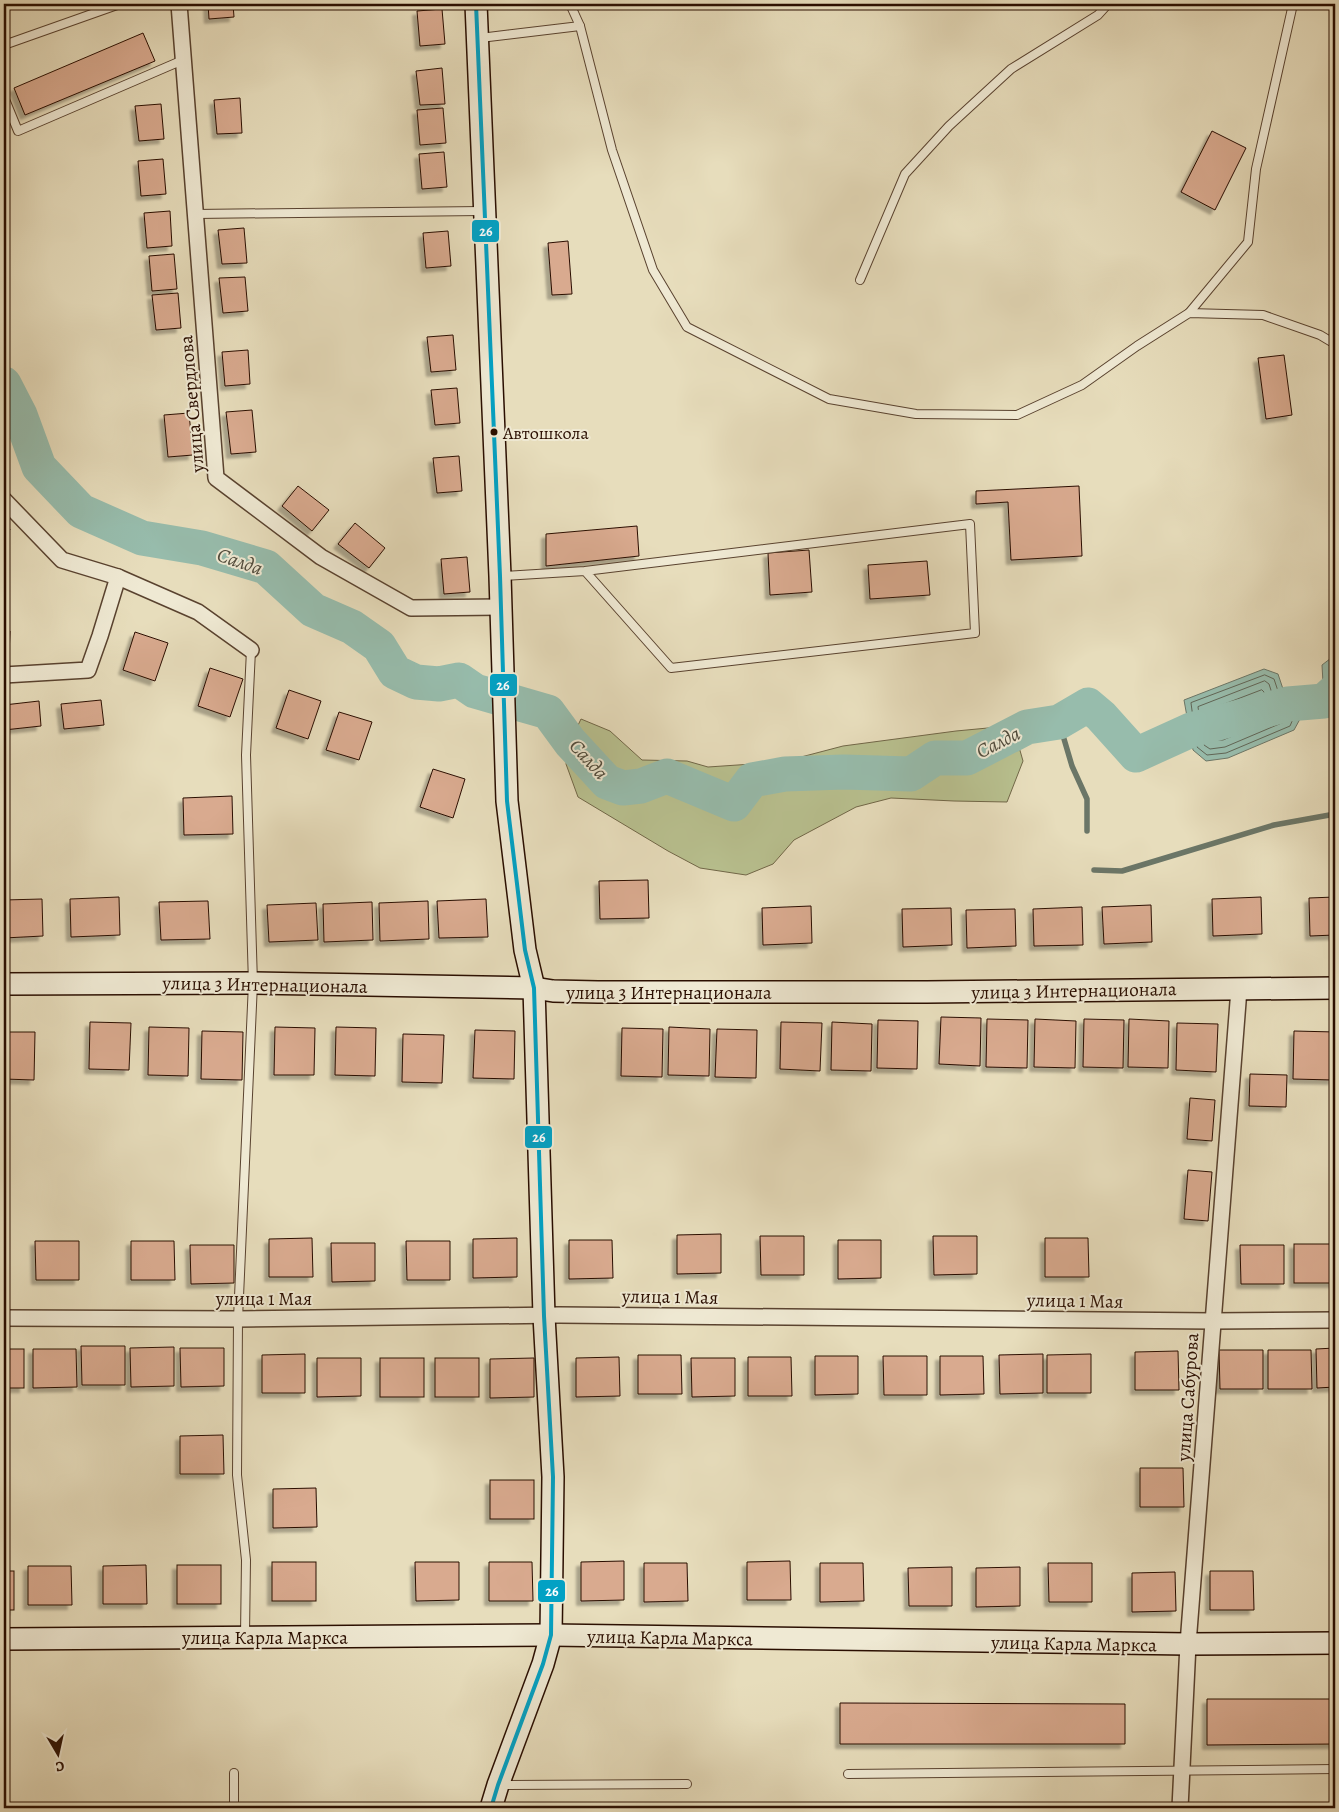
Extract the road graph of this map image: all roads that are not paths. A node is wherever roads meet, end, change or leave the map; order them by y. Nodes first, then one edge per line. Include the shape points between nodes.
1 (120, 4) edge
2 (178, 4) edge
3 (476, 4) edge
4 (570, 4) edge
5 (1108, 4) edge
6 (1294, 4) edge
7 (580, 26) junction
8 (478, 38) junction
9 (4, 45) edge
10 (183, 60) junction
11 (4, 97) edge
12 (484, 211) junction
13 (195, 214) junction
14 (860, 280) dead end
15 (1189, 313) junction
16 (1335, 344) edge
17 (4, 500) edge
18 (585, 571) junction
19 (500, 576) junction
20 (118, 577) junction
21 (501, 607) junction
22 (251, 650) joint
23 (4, 675) edge
24 (253, 983) junction
25 (4, 984) edge
26 (534, 988) junction
27 (1335, 988) edge
28 (1239, 989) junction
29 (544, 1316) junction
30 (4, 1318) edge
31 (238, 1319) junction
32 (1335, 1320) edge
33 (1213, 1321) junction
34 (551, 1635) junction
35 (245, 1637) junction
36 (4, 1639) edge
37 (1335, 1643) edge
38 (1188, 1644) junction
39 (1335, 1769) edge
40 (1181, 1770) junction
41 (234, 1773) dead end
42 (848, 1774) dead end
43 (688, 1784) dead end
44 (498, 1785) junction
45 (234, 1808) edge
46 (491, 1808) edge
47 (1180, 1808) edge

1 - 9 lane
2 - 10 street, улица Свердлова
3 - 8 street
4 - 7 lane
5 - 14 lane via 1098,14 1011,69 949,126 905,174
6 - 15 lane via 1256,169 1248,242
7 - 8 lane
7 - 15 lane via 612,150 653,270 687,327 829,399 916,414 1017,415 1082,385
8 - 12 street
10 - 11 lane via 18,131
10 - 13 street, улица Свердлова
12 - 13 lane
12 - 19 street
13 - 21 street, улица Свердлова via 216,478 321,557 411,608
15 - 16 lane via 1264,315 1320,335
17 - 20 street via 62,560
18 - 18 lane via 670,668 975,633 970,524
18 - 19 lane
19 - 21 street
20 - 22 street via 198,612
20 - 23 street via 88,670
21 - 26 street via 507,801 525,950
22 - 24 lane via 246,755
24 - 25 street, улица 3 Интернационала
24 - 26 street, улица 3 Интернационала
24 - 31 lane
26 - 28 street, улица 3 Интернационала via 598,992
26 - 29 street
27 - 28 street, улица 3 Интернационала
28 - 33 street, улица Сабурова
29 - 31 street, улица 1 Мая
29 - 33 street, улица 1 Мая
29 - 34 street via 552,1478
30 - 31 street, улица 1 Мая
31 - 35 lane via 238,1475 246,1560
32 - 33 street, улица 1 Мая
33 - 38 street, улица Сабурова
34 - 35 street, улица Карла Маркса
34 - 38 street, улица Карла Маркса
34 - 44 street
35 - 36 street, улица Карла Маркса
37 - 38 street, улица Карла Маркса
38 - 40 street, улица Сабурова
39 - 40 lane
40 - 42 lane
40 - 47 street, улица Сабурова
41 - 45 lane
43 - 44 lane
44 - 46 street

